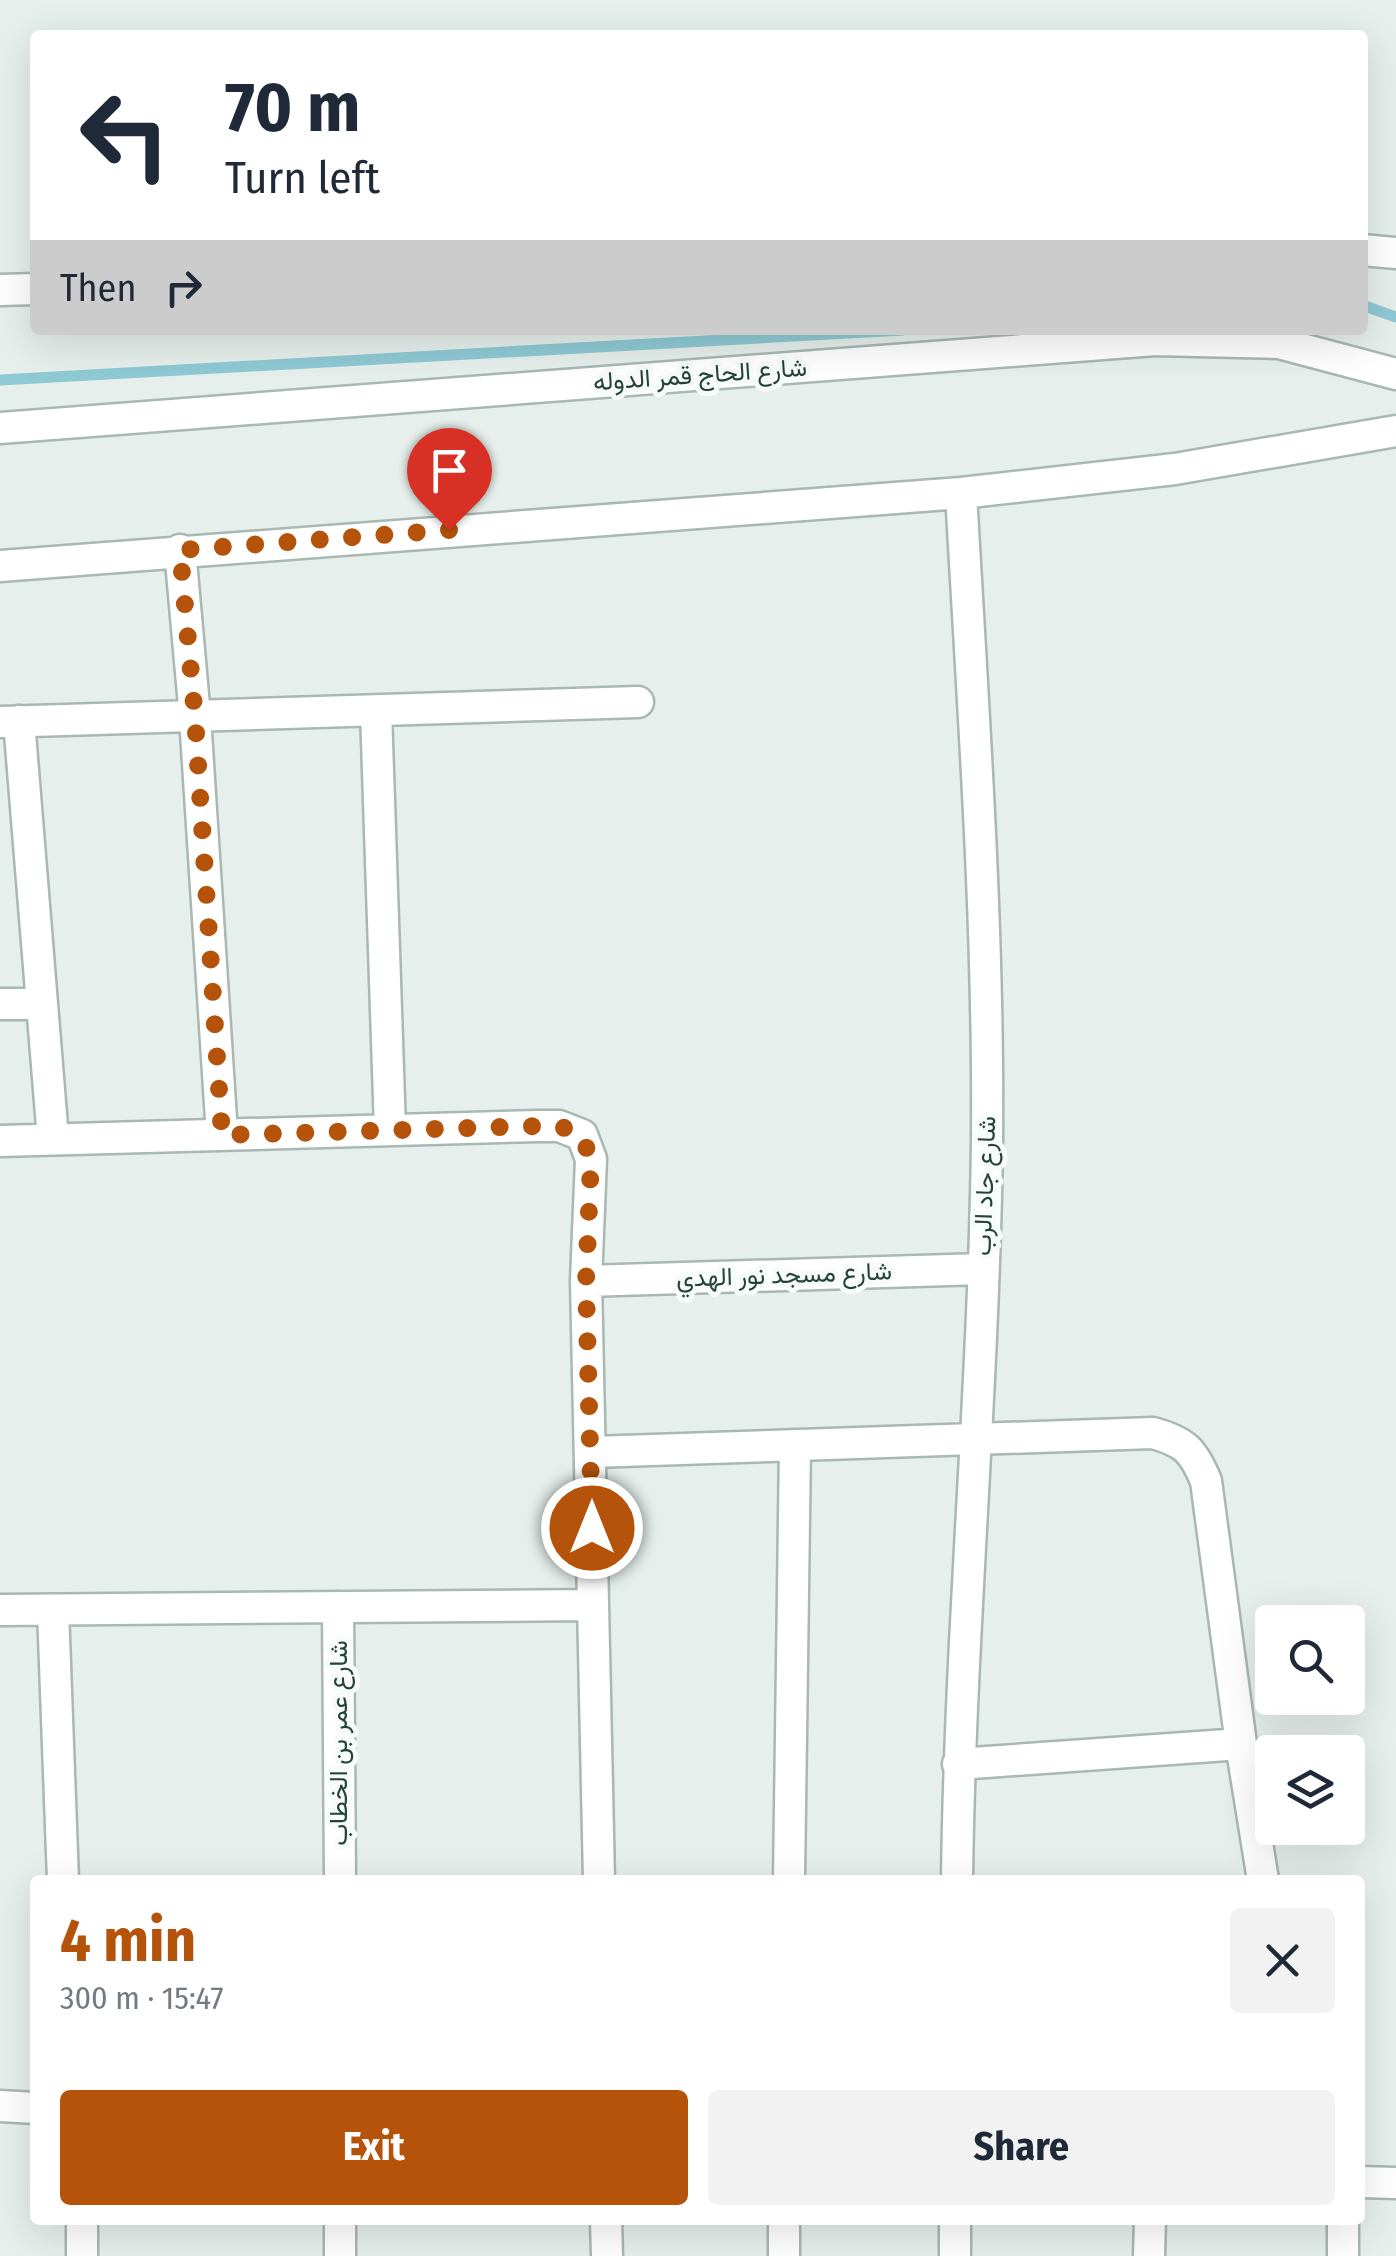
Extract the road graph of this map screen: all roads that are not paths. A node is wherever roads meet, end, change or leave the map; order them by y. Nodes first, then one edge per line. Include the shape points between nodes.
1 (1368, 251) edge
2 (1396, 254) edge
3 (30, 289) edge
4 (0, 290) edge
5 (1396, 374) edge
6 (0, 428) edge
7 (1396, 431) edge
8 (961, 493) junction
9 (180, 550) junction
10 (0, 566) edge
11 (638, 702) dead end
12 (376, 711) junction
13 (195, 717) junction
14 (10, 722) edge
15 (15, 857) edge
16 (0, 1004) edge
17 (42, 1004) junction
18 (390, 1130) junction
19 (222, 1135) junction
20 (53, 1139) junction
21 (0, 1141) edge
22 (982, 1269) junction
23 (586, 1282) junction
24 (975, 1438) junction
25 (795, 1445) junction
26 (592, 1452) junction
27 (593, 1605) junction
28 (338, 1607) junction
29 (0, 1610) edge
30 (53, 1610) junction
31 (1241, 1744) junction
32 (958, 1764) junction
33 (64, 1875) edge
34 (340, 1875) edge
35 (599, 1875) edge
36 (789, 1875) edge
37 (957, 1875) edge
38 (1262, 1875) edge
39 (0, 2106) edge
40 (30, 2108) edge
41 (1365, 2182) edge
42 (1396, 2184) edge
43 (82, 2225) edge
44 (340, 2225) edge
45 (606, 2225) edge
46 (784, 2225) edge
47 (955, 2225) edge
48 (1150, 2225) edge
49 (1343, 2225) edge
50 (82, 2256) edge
51 (340, 2256) edge
52 (607, 2256) edge
53 (784, 2256) edge
54 (955, 2256) edge
55 (1149, 2256) edge
56 (1343, 2256) edge

1 - 2 street
3 - 4 street
5 - 6 street, شارع الحاج قمر الدوله via 1279,344 1155,340
7 - 8 street via 1175,469
8 - 9 street
8 - 22 street, شارع جاد الرب via 988,1025
9 - 10 street
9 - 13 street
11 - 12 street
12 - 13 street
12 - 18 street
13 - 14 street
13 - 19 street
14 - 15 street
15 - 17 street
16 - 17 street
17 - 20 street
18 - 19 street
18 - 23 street via 560,1126 582,1136 591,1160
19 - 20 street
20 - 21 street
22 - 23 street, شارع مسجد نور الهدي
22 - 24 street, شارع جاد الرب
23 - 26 street
24 - 25 street
24 - 31 street via 1153,1433 1177,1440 1196,1457 1206,1481
24 - 32 street, شارع جاد الرب
25 - 26 street
25 - 36 street
26 - 27 street
27 - 28 street
27 - 35 street
28 - 30 street
28 - 34 street, شارع عمر بن الخطاب
29 - 30 street
30 - 33 street
31 - 32 street
31 - 38 street
32 - 37 street, شارع جاد الرب
39 - 40 street
41 - 42 street
43 - 50 street
44 - 51 street
45 - 52 street
46 - 53 street
47 - 54 street
48 - 55 street
49 - 56 street

